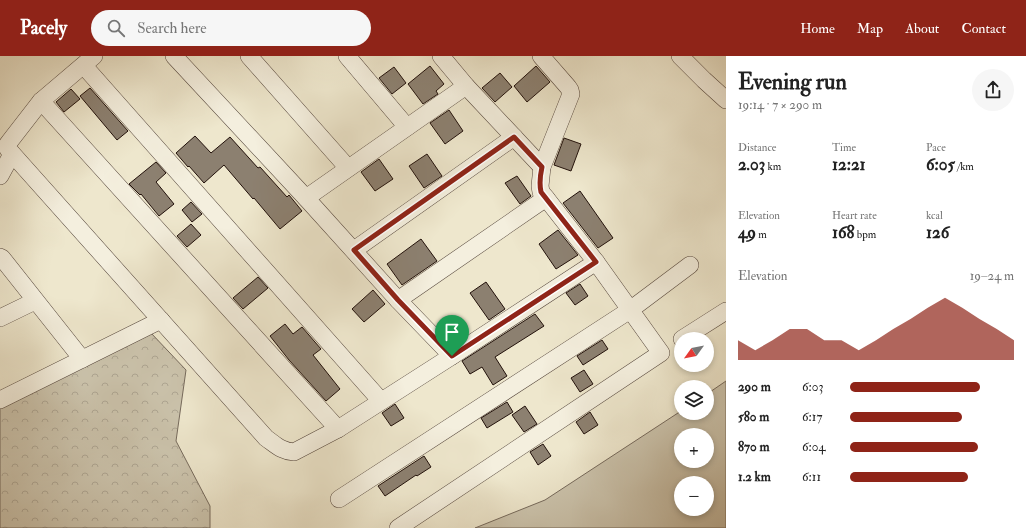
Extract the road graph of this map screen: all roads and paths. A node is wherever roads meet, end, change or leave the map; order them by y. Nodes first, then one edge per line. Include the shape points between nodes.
1 (174, 56) edge
2 (249, 56) edge
3 (347, 56) edge
4 (440, 56) edge
5 (541, 56) edge
6 (680, 56) edge
7 (89, 61) edge
8 (466, 86) junction
9 (42, 100) junction
10 (726, 100) edge
11 (406, 127) junction
12 (514, 137) junction
13 (12, 154) junction
14 (542, 167) junction
15 (348, 168) junction
16 (0, 176) edge
17 (306, 198) junction
18 (546, 198) junction
19 (354, 250) junction
20 (0, 257) edge
21 (596, 262) junction
22 (690, 265) dead end
23 (398, 300) junction
24 (35, 301) junction
25 (630, 310) junction
26 (726, 311) edge
27 (0, 318) edge
28 (161, 320) junction
29 (693, 332) edge
30 (674, 344) edge
31 (661, 353) junction
32 (452, 356) junction
33 (82, 359) junction
34 (0, 400) edge
35 (381, 401) junction
36 (338, 429) junction
37 (339, 499) dead end
38 (398, 528) edge

1 - 17 street
2 - 15 street
3 - 11 street
4 - 8 street
5 - 14 street via 571,94
6 - 10 street
7 - 9 street
7 - 35 street
8 - 11 street
8 - 12 street
9 - 13 street via 10,141 8,149
9 - 36 street
11 - 15 street
12 - 14 street
12 - 19 street
13 - 16 street
13 - 28 street
14 - 18 street via 540,186
15 - 17 street
17 - 19 street
18 - 21 street
18 - 23 street
19 - 23 street
20 - 24 street
21 - 25 street
21 - 32 street
22 - 25 street
23 - 32 street
24 - 27 street
24 - 33 street
25 - 31 street
25 - 37 street
26 - 29 street
28 - 33 street
28 - 36 street via 266,438 280,449 294,452
30 - 31 street
31 - 38 street
32 - 35 street
33 - 34 street
35 - 36 street

